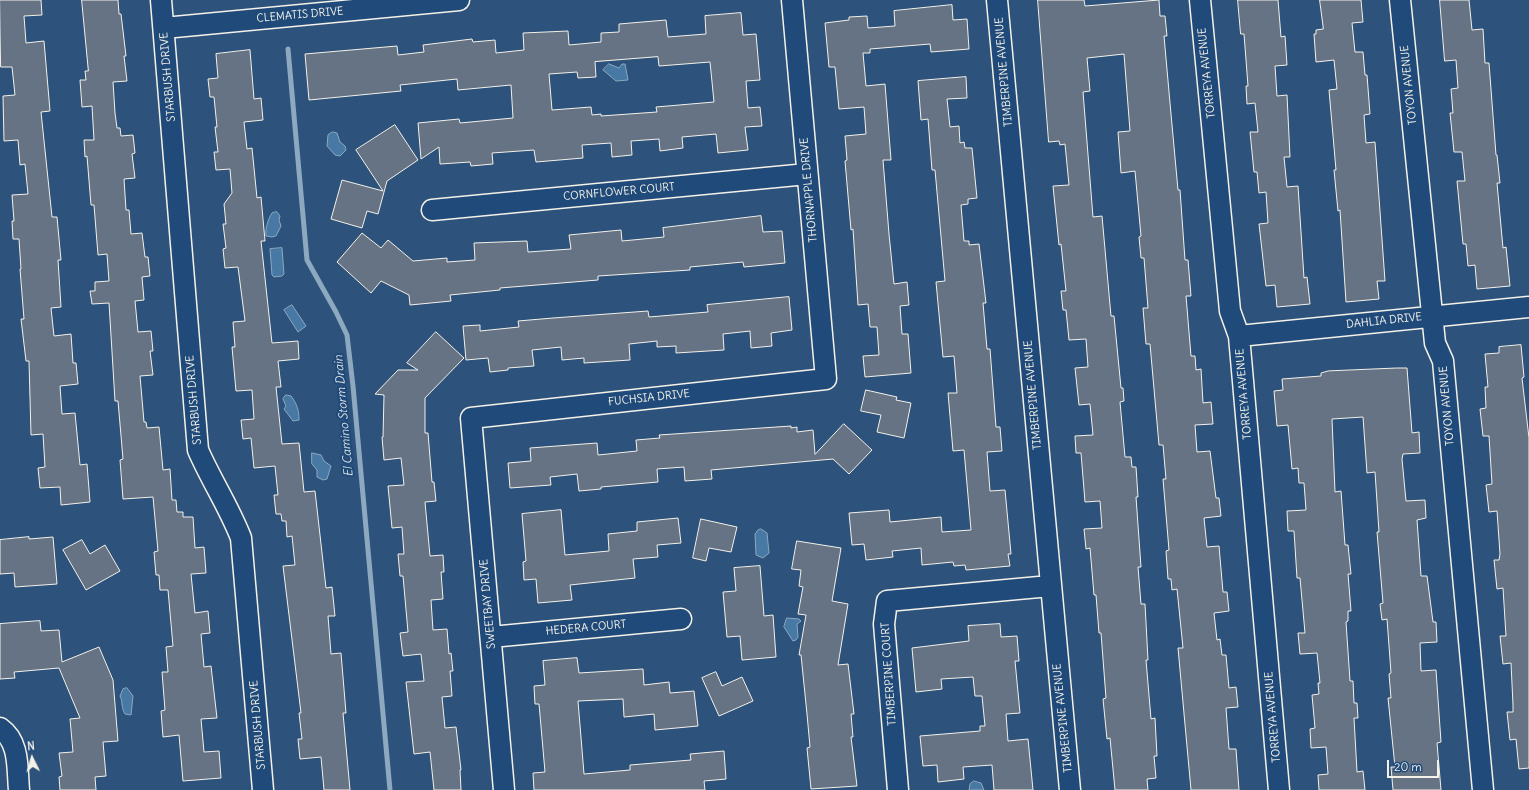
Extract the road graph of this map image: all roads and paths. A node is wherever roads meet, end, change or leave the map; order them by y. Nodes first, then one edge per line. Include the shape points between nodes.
1 (161, 0) edge
2 (459, 0) edge
3 (792, 0) edge
4 (997, 0) edge
5 (1200, 0) edge
6 (1400, 0) edge
7 (164, 28) junction
8 (807, 174) junction
9 (432, 210) dead end
10 (1529, 307) edge
11 (1433, 316) junction
12 (1239, 336) junction
13 (826, 379) joint
14 (471, 418) joint
15 (1050, 586) junction
16 (681, 619) dead end
17 (490, 637) junction
18 (1, 729) edge
19 (20, 790) edge
20 (264, 790) edge
21 (504, 790) edge
22 (898, 790) edge
23 (1070, 790) edge
24 (1279, 790) edge
25 (1483, 790) edge

1 - 7 street, STARBUSH DRIVE
2 - 7 street, CLEMATIS DRIVE
3 - 8 street, THORNAPPLE DRIVE
4 - 15 street, TIMBERPINE AVENUE
5 - 12 street, TORREYA AVENUE via 1230,311
6 - 11 street, TOYON AVENUE
7 - 20 street, STARBUSH DRIVE via 198,450 233,516 241,538
8 - 9 street, CORNFLOWER COURT
8 - 13 street, THORNAPPLE DRIVE
10 - 11 street, DAHLIA DRIVE
11 - 12 street, DAHLIA DRIVE
11 - 25 street, TOYON AVENUE via 1435,343 1443,361
12 - 24 street, TORREYA AVENUE
13 - 14 street, FUCHSIA DRIVE
14 - 17 street, SWEETBAY DRIVE
15 - 22 street, TIMBERPINE COURT via 887,601 884,624
15 - 23 street, TIMBERPINE AVENUE
16 - 17 street, HEDERA COURT
17 - 21 street, SWEETBAY DRIVE
18 - 19 street via 15,747

